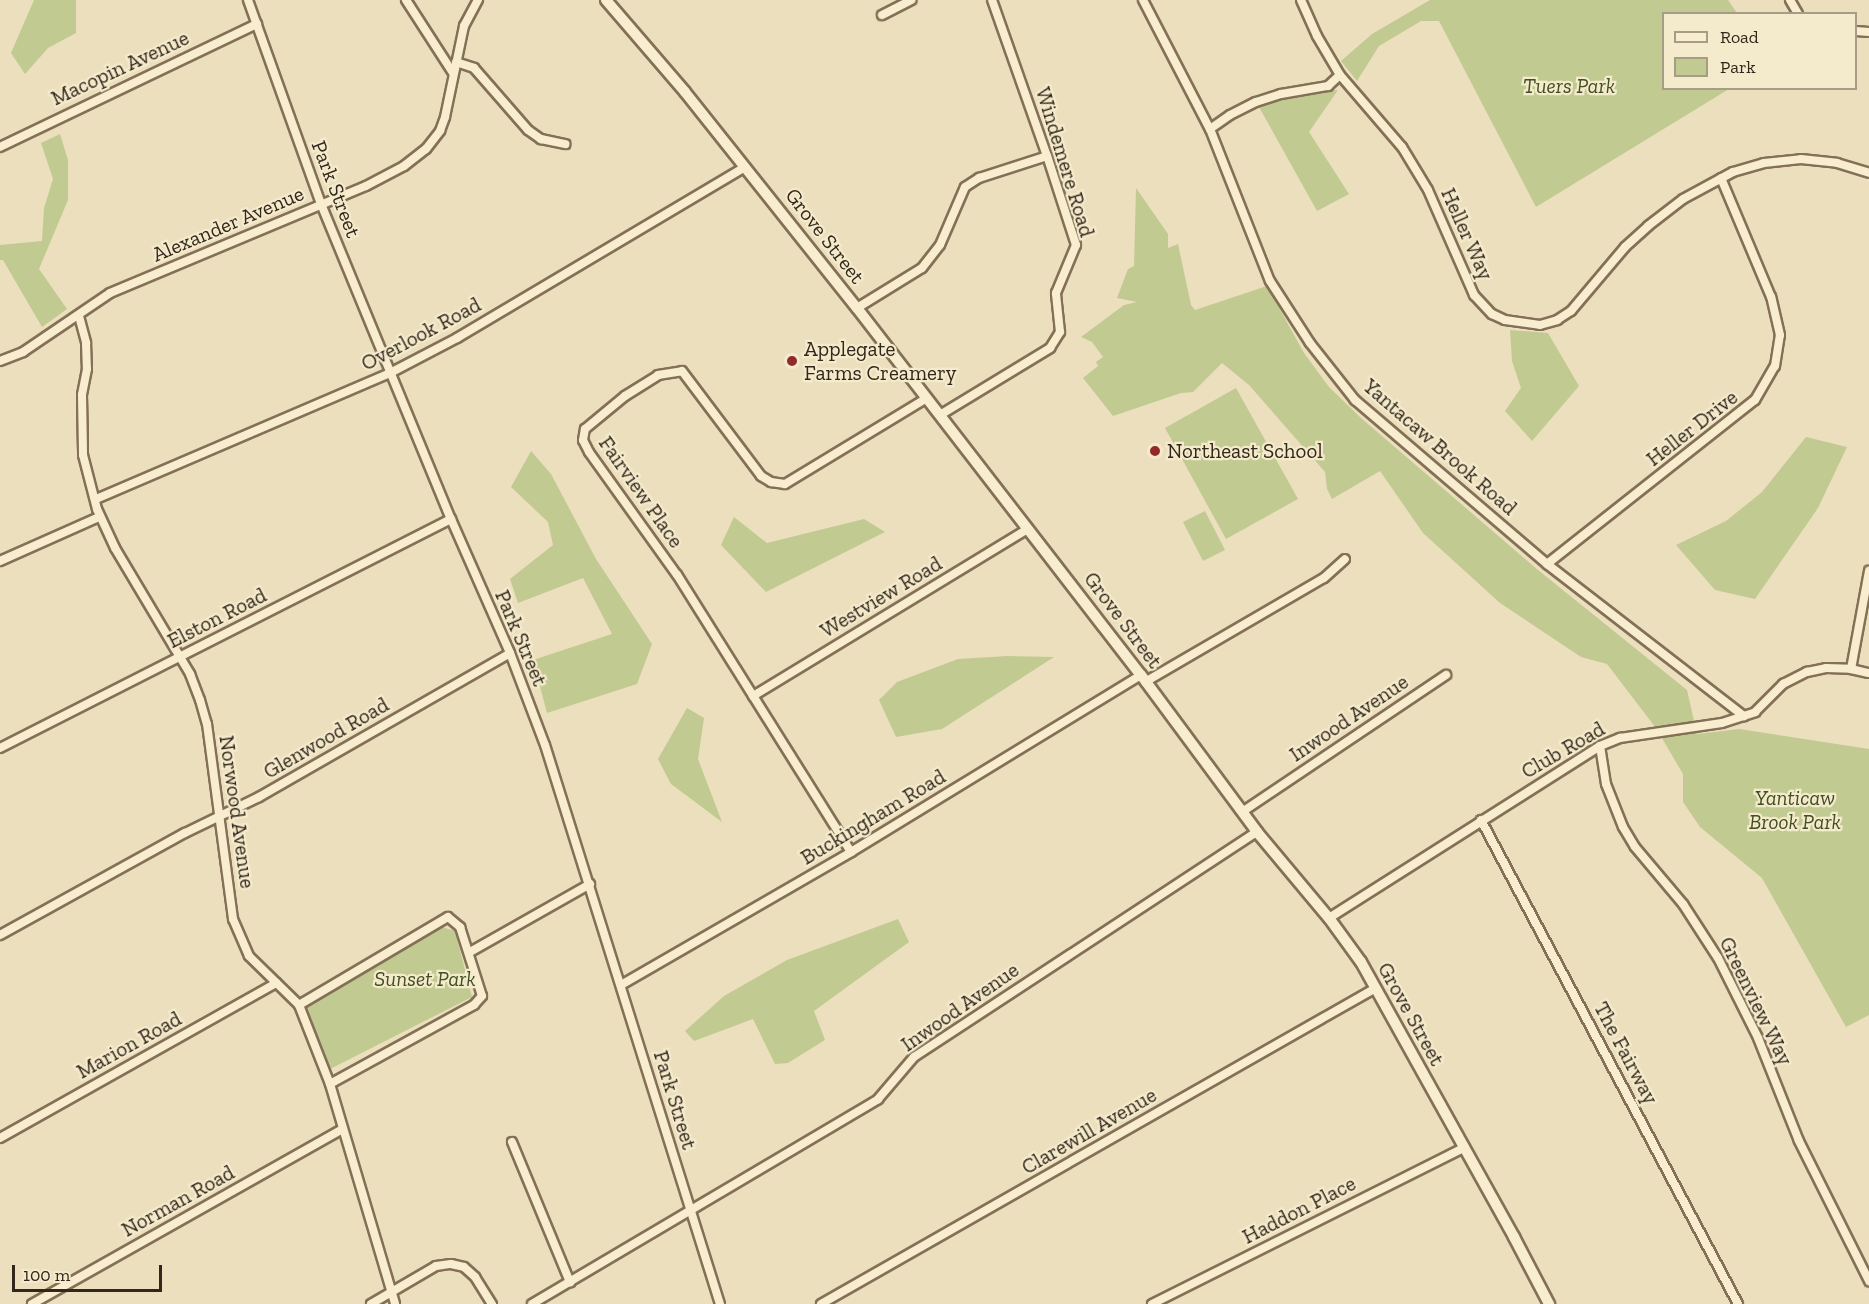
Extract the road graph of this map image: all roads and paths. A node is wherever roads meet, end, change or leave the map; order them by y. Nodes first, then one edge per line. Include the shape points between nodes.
1 (248, 0) edge
2 (405, 0) edge
3 (478, 0) edge
4 (606, 0) edge
5 (911, 0) edge
6 (992, 0) edge
7 (1143, 0) edge
8 (1301, 0) edge
9 (882, 15) dead end
10 (257, 24) junction
11 (456, 62) junction
12 (453, 73) junction
13 (1340, 75) junction
14 (1209, 129) junction
15 (565, 144) dead end
16 (0, 147) edge
17 (1047, 156) junction
18 (745, 166) junction
19 (1869, 173) edge
20 (1721, 178) junction
21 (321, 204) junction
22 (857, 308) junction
23 (79, 316) junction
24 (0, 361) edge
25 (390, 373) junction
26 (927, 398) junction
27 (940, 415) junction
28 (96, 499) junction
29 (99, 517) junction
30 (451, 519) junction
31 (1028, 529) junction
32 (1345, 559) dead end
33 (0, 561) edge
34 (1547, 564) junction
35 (1869, 571) edge
36 (510, 653) junction
37 (179, 657) junction
38 (1851, 669) junction
39 (1869, 673) edge
40 (1446, 675) dead end
41 (1143, 678) junction
42 (753, 696) junction
43 (1744, 716) junction
44 (1600, 746) junction
45 (0, 748) edge
46 (1242, 812) junction
47 (219, 817) junction
48 (1481, 820) junction
49 (1257, 832) junction
50 (851, 852) junction
51 (590, 884) junction
52 (1329, 918) junction
53 (0, 935) edge
54 (470, 952) junction
55 (276, 983) junction
56 (621, 985) junction
57 (1374, 988) junction
58 (299, 1005) junction
59 (330, 1084) junction
60 (342, 1129) junction
61 (0, 1138) edge
62 (512, 1142) dead end
63 (1462, 1148) junction
64 (690, 1210) junction
65 (1869, 1281) edge
66 (570, 1282) junction
67 (392, 1291) junction
68 (32, 1304) edge
69 (371, 1304) edge
70 (395, 1304) edge
71 (492, 1304) edge
72 (532, 1304) edge
73 (720, 1304) edge
74 (821, 1304) edge
75 (1152, 1304) edge
76 (1549, 1304) edge
77 (1738, 1304) edge

1 - 10 street, Park Street
2 - 12 street
3 - 11 street, Alexander Avenue via 464,26
4 - 18 main road, Grove Street
5 - 9 street
6 - 17 street, Windemere Road
7 - 14 street, Yantacaw Brook Road
8 - 13 street, Heller Way
10 - 16 street, Macopin Avenue
10 - 21 street, Park Street
11 - 12 street, Alexander Avenue
11 - 15 street via 474,68 528,130 541,139
12 - 21 street, Alexander Avenue via 445,117 426,149 382,179
13 - 14 street via 1328,86 1281,93 1256,102
13 - 20 street, Heller Way via 1402,147 1428,190 1474,295 1492,314 1505,320 1540,325 1571,311 1624,247 1647,226 1683,199
14 - 34 street, Yantacaw Brook Road via 1270,282 1310,343 1355,400
17 - 22 street via 979,178 965,187 940,245 922,268
17 - 27 street, Windemere Road via 1076,245 1056,293 1060,332 1050,348
18 - 22 main road, Grove Street
18 - 25 street, Overlook Road via 456,338
19 - 20 street, Heller Way via 1837,163 1801,159 1764,163
20 - 34 street, Heller Drive via 1771,297 1780,335 1775,366 1755,400
21 - 23 street, Alexander Avenue via 110,293
21 - 25 street, Park Street
22 - 26 main road, Grove Street
23 - 24 street, Alexander Avenue via 23,352
23 - 28 street, Norwood Avenue via 87,352 82,395 83,455
25 - 28 street, Overlook Road
25 - 30 street, Park Street
26 - 27 main road, Grove Street
26 - 42 street, Fairview Place via 785,483 771,483 761,476 682,371 658,375 585,429 583,441 589,452 677,575
27 - 31 main road, Grove Street
28 - 29 street, Norwood Avenue
29 - 33 street
29 - 37 street, Norwood Avenue
30 - 36 street, Park Street
30 - 37 street, Elston Road
31 - 41 main road, Grove Street
31 - 42 street, Westview Road
32 - 41 street, Buckingham Road via 1324,578
34 - 43 street, Yantacaw Brook Road
35 - 38 street
36 - 47 street, Glenwood Road
36 - 51 street, Park Street
37 - 45 street, Elston Road
37 - 47 street, Norwood Avenue via 190,674 207,724
38 - 39 street, Club Road
38 - 43 street, Club Road via 1807,672 1783,684 1755,712
40 - 46 street, Inwood Avenue
41 - 46 main road, Grove Street
41 - 50 street, Buckingham Road
42 - 50 street, Fairview Place
43 - 44 street, Club Road via 1722,723 1620,738
44 - 48 street, Club Road
44 - 65 street, Greenview Way via 1606,784 1623,827 1683,904 1718,957 1758,1038 1799,1141
46 - 49 main road, Grove Street
47 - 53 street, Glenwood Road
47 - 55 street, Norwood Avenue via 233,919 249,956
48 - 52 street, Club Road
48 - 77 street, The Fairway
49 - 52 main road, Grove Street
49 - 64 street, Inwood Avenue via 914,1056 878,1099
50 - 56 street, Buckingham Road
51 - 54 street
51 - 56 street, Park Street
52 - 57 main road, Grove Street via 1361,962
54 - 58 street via 460,927 448,917
54 - 59 street via 482,996 474,1005
55 - 58 street, Norwood Avenue
55 - 61 street, Marion Road
56 - 64 street, Park Street
57 - 63 main road, Grove Street
57 - 74 street, Clarewill Avenue
58 - 59 street, Norwood Avenue
59 - 60 street, Norwood Avenue
60 - 67 street, Norwood Avenue
60 - 68 street, Norman Road
62 - 66 street
63 - 75 street, Haddon Place
63 - 76 main road, Grove Street
64 - 66 street, Inwood Avenue
64 - 73 street, Park Street
66 - 72 street, Inwood Avenue
67 - 69 street
67 - 70 street, Norwood Avenue
67 - 71 street via 436,1266 451,1264 464,1267 475,1277

